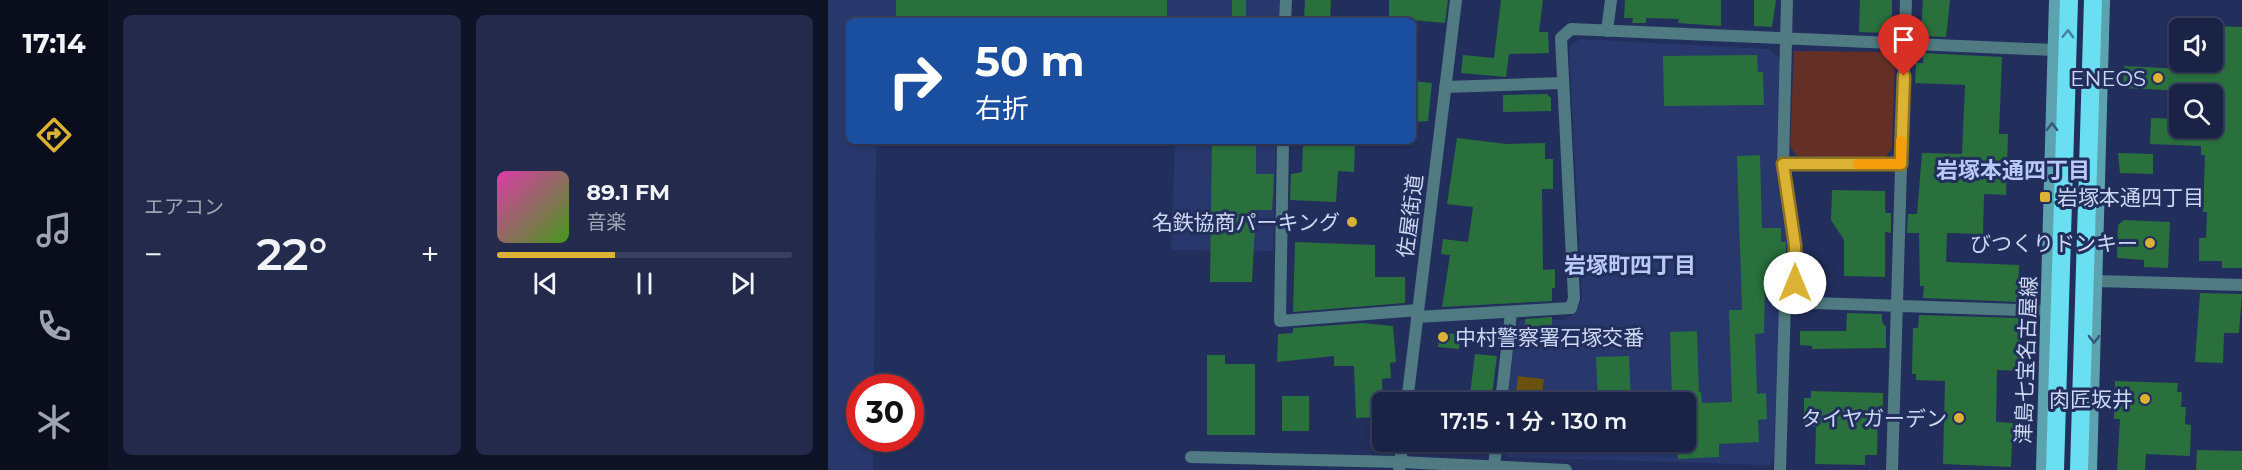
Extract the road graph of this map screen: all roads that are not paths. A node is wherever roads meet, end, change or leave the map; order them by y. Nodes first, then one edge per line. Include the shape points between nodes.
1 (1286, 0) edge
2 (1456, 0) edge
3 (1611, 0) edge
4 (1788, 0) edge
5 (1906, 0) edge
6 (2055, 0) edge
7 (2069, 0) edge
8 (2093, 0) edge
9 (2104, 0) edge
10 (1286, 18) edge
11 (1607, 31) junction
12 (1786, 39) junction
13 (1905, 42) junction
14 (2054, 50) junction
15 (1563, 83) junction
16 (1445, 87) junction
17 (1283, 144) edge
18 (1783, 164) junction
19 (1901, 164) junction
20 (2096, 281) junction
21 (2242, 285) edge
22 (1795, 302) junction
23 (1897, 304) junction
24 (2047, 311) junction
25 (1511, 313) junction
26 (1417, 314) junction
27 (1408, 392) edge
28 (1502, 392) edge
29 (1496, 452) edge
30 (1191, 457) dead end
31 (1400, 466) edge
32 (1494, 466) junction
33 (1553, 470) edge
34 (1566, 470) edge
35 (1780, 470) edge
36 (1892, 470) edge
37 (2042, 470) edge
38 (2055, 470) edge
39 (2079, 470) edge
40 (2091, 470) edge

1 - 10 street
2 - 16 street, 佐屋街道
3 - 11 street
4 - 12 street
5 - 13 street
6 - 14 main road, 津島七宝名古屋線
38 -> 7 highway
8 - 39 highway
9 - 20 main road
11 - 12 street
11 - 15 street via 1571,29 1561,38
12 - 13 street
12 - 18 street
13 - 14 street
13 - 19 street
24 -> 14 main road, 津島七宝名古屋線
15 - 16 street
15 - 25 street via 1574,298 1571,308
16 - 26 street, 佐屋街道
17 - 26 street via 1280,321
18 - 19 street
18 - 22 street via 1795,245
19 - 23 street
20 - 21 street
20 -> 40 main road
22 - 23 street
22 - 35 street via 1785,302
23 - 24 street
23 - 36 street
24 - 37 main road, 津島七宝名古屋線
25 - 26 street
25 - 28 street
26 - 27 street, 佐屋街道
29 - 32 street
30 - 31 street
31 - 32 street
32 - 33 street
33 - 34 street

